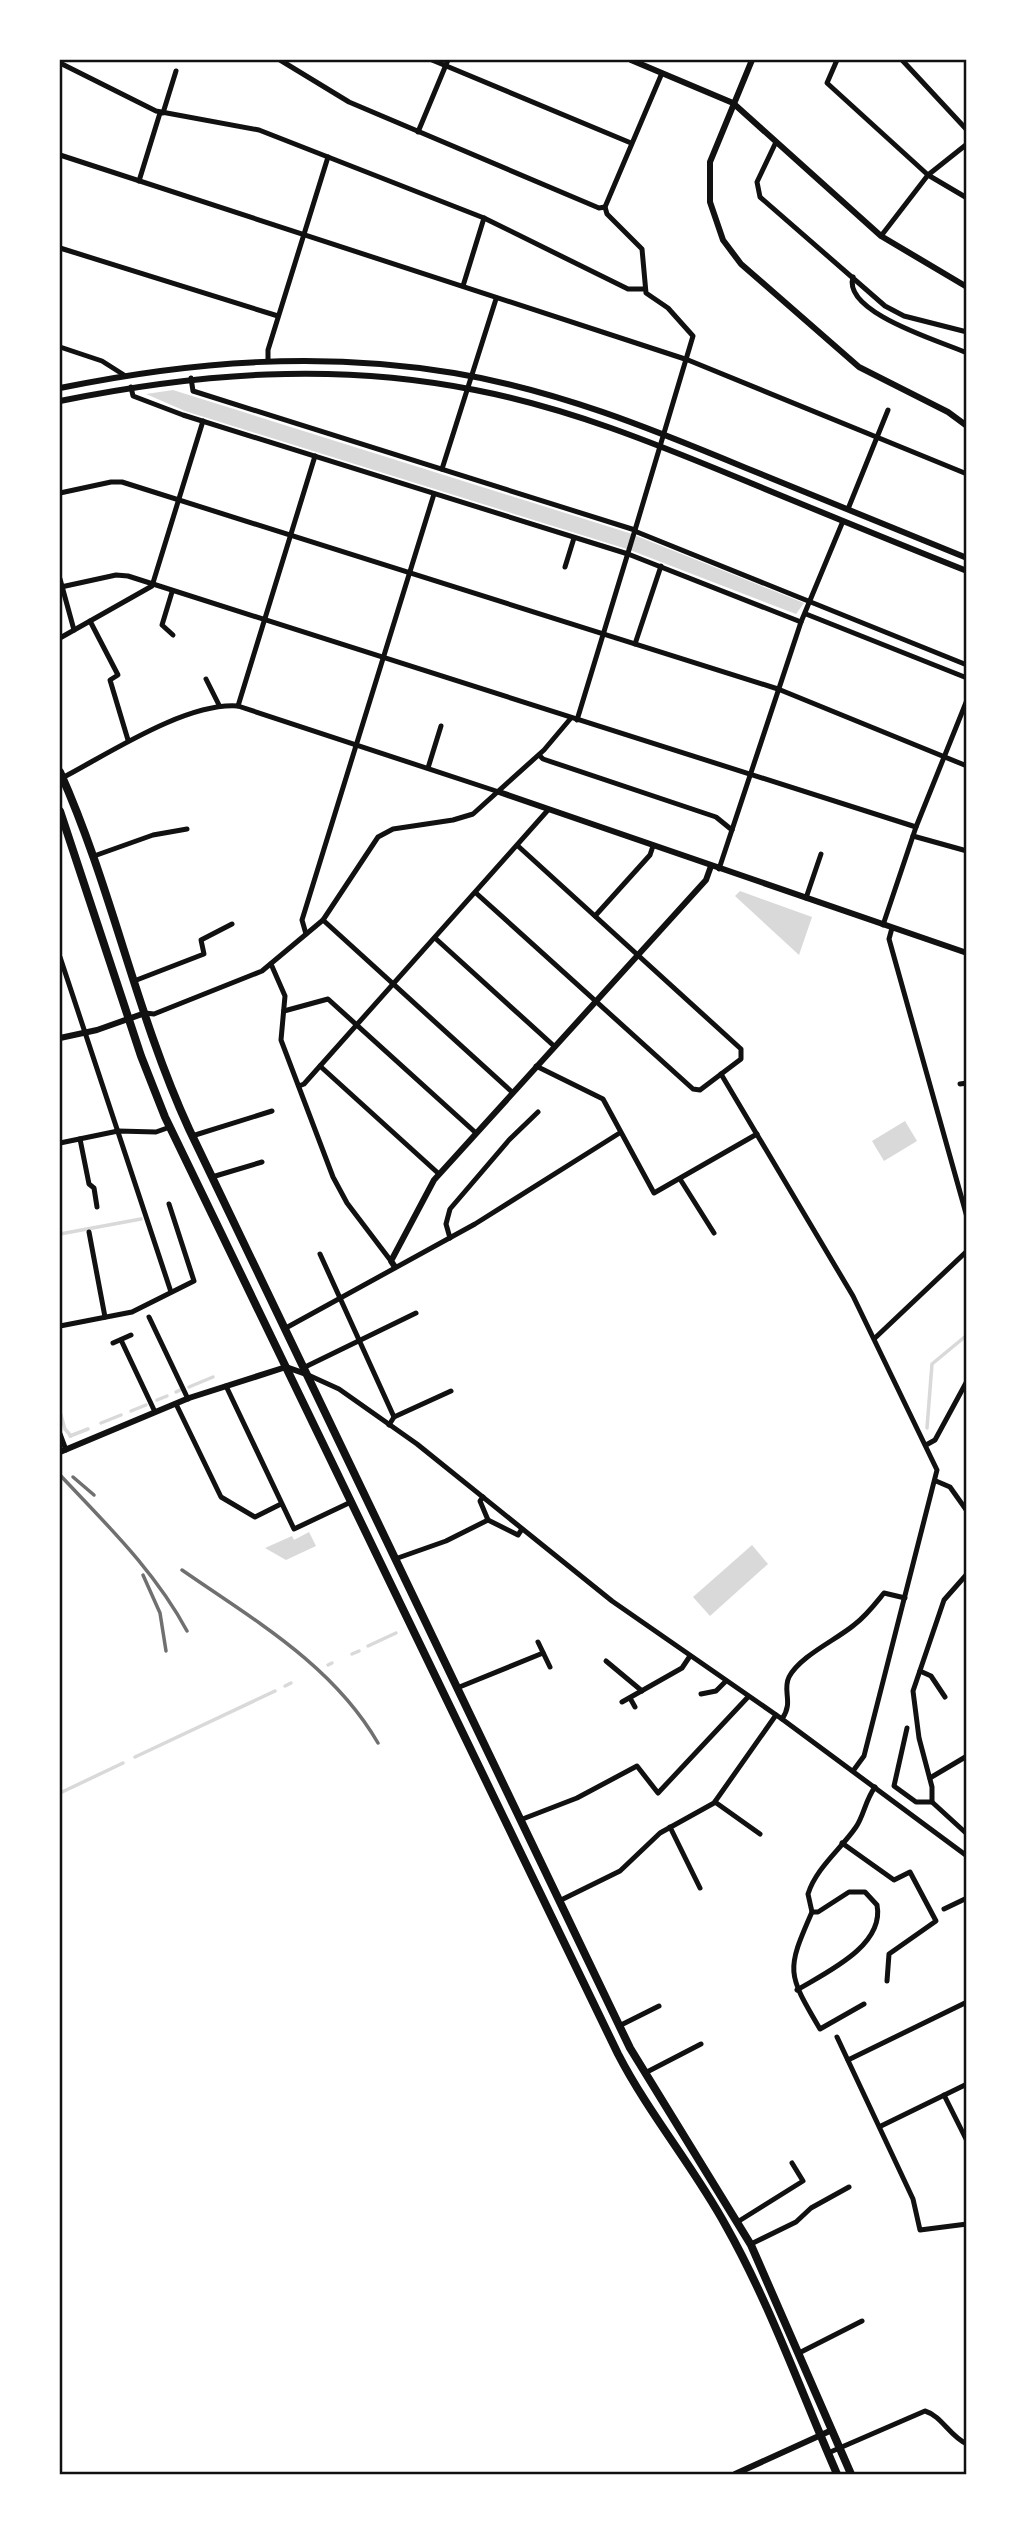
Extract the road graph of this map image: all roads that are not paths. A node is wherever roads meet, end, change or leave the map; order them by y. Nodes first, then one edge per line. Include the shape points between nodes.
1 (280, 60) edge
2 (432, 60) edge
3 (631, 60) edge
4 (752, 60) edge
5 (837, 60) edge
6 (902, 60) edge
7 (447, 62) edge
8 (60, 63) edge
9 (176, 71) dead end
10 (662, 72) junction
11 (733, 103) junction
12 (162, 113) junction
13 (967, 130) edge
14 (418, 132) junction
15 (776, 142) junction
16 (631, 143) junction
17 (967, 144) edge
18 (60, 155) edge
19 (328, 157) junction
20 (928, 175) junction
21 (139, 181) junction
22 (967, 198) edge
23 (605, 207) junction
24 (484, 218) junction
25 (304, 234) junction
26 (881, 236) junction
27 (60, 248) edge
28 (853, 277) junction
29 (463, 286) junction
30 (967, 288) edge
31 (644, 289) junction
32 (496, 299) junction
33 (278, 316) junction
34 (967, 332) edge
35 (60, 347) edge
36 (967, 353) edge
37 (268, 360) junction
38 (688, 360) junction
39 (124, 375) junction
40 (472, 376) junction
41 (191, 378) junction
42 (131, 386) junction
43 (60, 388) edge
44 (468, 388) junction
45 (60, 401) edge
46 (888, 410) dead end
47 (203, 421) junction
48 (967, 426) edge
49 (664, 434) junction
50 (877, 437) junction
51 (661, 446) junction
52 (316, 456) junction
53 (442, 469) junction
54 (967, 474) edge
55 (60, 493) edge
56 (434, 494) junction
57 (178, 500) junction
58 (848, 509) junction
59 (843, 521) junction
60 (636, 532) junction
61 (291, 535) junction
62 (575, 538) junction
63 (629, 553) junction
64 (967, 558) edge
65 (661, 566) junction
66 (565, 568) dead end
67 (967, 571) edge
68 (410, 573) junction
69 (60, 584) edge
70 (152, 586) junction
71 (172, 592) junction
72 (810, 603) junction
73 (806, 614) junction
74 (90, 621) junction
75 (264, 621) junction
76 (801, 621) junction
77 (74, 630) junction
78 (603, 634) junction
79 (173, 635) dead end
80 (60, 638) edge
81 (635, 644) junction
82 (383, 659) junction
83 (967, 665) edge
84 (967, 678) edge
85 (206, 679) dead end
86 (778, 689) junction
87 (967, 700) edge
88 (219, 705) junction
89 (238, 706) junction
90 (574, 719) junction
91 (442, 726) dead end
92 (128, 740) junction
93 (356, 745) junction
94 (539, 755) junction
95 (943, 756) junction
96 (967, 766) edge
97 (428, 768) junction
98 (61, 775) edge
99 (751, 775) junction
100 (499, 792) junction
101 (548, 810) junction
102 (60, 811) edge
103 (916, 827) junction
104 (187, 829) dead end
105 (732, 830) junction
106 (913, 836) junction
107 (518, 846) junction
108 (653, 846) junction
109 (967, 851) edge
110 (821, 854) dead end
111 (94, 856) junction
112 (710, 866) junction
113 (719, 869) junction
114 (476, 893) junction
115 (806, 898) junction
116 (595, 916) junction
117 (323, 920) junction
118 (232, 924) dead end
119 (883, 925) junction
120 (892, 928) junction
121 (306, 934) junction
122 (435, 938) junction
123 (967, 953) edge
124 (637, 955) junction
125 (60, 957) edge
126 (271, 964) junction
127 (134, 981) junction
128 (394, 984) junction
129 (595, 1001) junction
130 (284, 1012) junction
131 (145, 1013) junction
132 (129, 1018) junction
133 (357, 1025) junction
134 (85, 1033) junction
135 (60, 1038) edge
136 (554, 1046) junction
137 (320, 1066) junction
138 (536, 1066) junction
139 (721, 1074) junction
140 (299, 1086) junction
141 (512, 1092) junction
142 (272, 1111) dead end
143 (538, 1112) dead end
144 (170, 1127) junction
145 (118, 1131) junction
146 (476, 1133) junction
147 (757, 1134) junction
148 (618, 1135) dead end
149 (192, 1136) junction
150 (80, 1139) junction
151 (60, 1143) edge
152 (262, 1162) dead end
153 (439, 1174) junction
154 (212, 1177) junction
155 (680, 1178) junction
156 (169, 1204) dead end
157 (97, 1207) dead end
158 (967, 1217) edge
159 (89, 1232) dead end
160 (714, 1233) dead end
161 (450, 1238) junction
162 (967, 1251) edge
163 (320, 1254) dead end
164 (393, 1264) junction
165 (171, 1292) junction
166 (341, 1300) junction
167 (416, 1313) dead end
168 (105, 1317) junction
169 (149, 1317) dead end
170 (164, 1324) dead end
171 (60, 1326) edge
172 (155, 1328) junction
173 (284, 1329) junction
174 (131, 1335) dead end
175 (875, 1338) junction
176 (121, 1340) junction
177 (360, 1341) junction
178 (113, 1343) dead end
179 (286, 1367) junction
180 (305, 1371) junction
181 (967, 1381) edge
182 (226, 1386) junction
183 (451, 1391) dead end
184 (188, 1399) junction
185 (176, 1404) junction
186 (155, 1412) junction
187 (394, 1417) junction
188 (389, 1425) junction
189 (60, 1434) edge
190 (926, 1445) junction
191 (63, 1451) edge
192 (936, 1481) junction
193 (482, 1497) junction
194 (351, 1502) junction
195 (281, 1504) junction
196 (967, 1511) edge
197 (488, 1520) junction
198 (523, 1529) junction
199 (395, 1559) junction
200 (967, 1574) edge
201 (905, 1598) junction
202 (538, 1642) dead end
203 (543, 1653) junction
204 (690, 1656) junction
205 (606, 1661) dead end
206 (550, 1667) dead end
207 (920, 1671) junction
208 (726, 1681) junction
209 (457, 1689) junction
210 (642, 1690) junction
211 (701, 1694) dead end
212 (748, 1697) junction
213 (945, 1697) dead end
214 (630, 1698) junction
215 (622, 1702) dead end
216 (635, 1707) dead end
217 (779, 1717) junction
218 (907, 1728) dead end
219 (967, 1756) edge
220 (853, 1771) junction
221 (930, 1778) junction
222 (875, 1787) junction
223 (715, 1802) junction
224 (932, 1802) junction
225 (520, 1820) junction
226 (670, 1828) junction
227 (760, 1834) dead end
228 (967, 1834) edge
229 (842, 1843) junction
230 (967, 1856) edge
231 (700, 1888) dead end
232 (967, 1898) edge
233 (559, 1901) junction
234 (944, 1909) dead end
235 (812, 1912) junction
236 (887, 1981) dead end
237 (797, 1990) junction
238 (967, 2003) edge
239 (864, 2004) dead end
240 (659, 2006) dead end
241 (619, 2026) junction
242 (837, 2037) dead end
243 (701, 2044) dead end
244 (848, 2060) junction
245 (644, 2074) junction
246 (967, 2084) edge
247 (944, 2095) junction
248 (881, 2126) junction
249 (967, 2141) edge
250 (792, 2163) dead end
251 (849, 2187) dead end
252 (739, 2221) junction
253 (967, 2224) edge
254 (751, 2244) junction
255 (862, 2321) dead end
256 (799, 2353) junction
257 (832, 2430) junction
258 (820, 2435) junction
259 (967, 2444) edge
260 (840, 2448) junction
261 (828, 2453) junction
262 (735, 2474) edge
263 (837, 2474) edge
264 (851, 2474) edge

1 - 14 street via 328,91
2 - 7 street
3 - 10 street
4 - 11 street
5 - 20 street via 827,83
6 - 13 street
7 - 14 street
7 - 16 street
8 - 12 street
9 - 12 street
10 - 11 street
10 - 16 street
11 - 15 street
11 - 48 street via 713,153 708,182 715,222 729,248 859,367
12 - 19 street via 252,128
12 - 21 street
14 - 23 street
15 - 26 street
15 - 28 street via 757,182 757,192
16 - 23 street
17 - 20 street
18 - 21 street
19 - 24 street
19 - 25 street
20 - 22 street
20 - 26 street
21 - 25 street
23 - 31 street via 642,250
24 - 29 street
24 - 31 street via 575,260 602,278 628,289
25 - 29 street
25 - 33 street
26 - 30 street
27 - 33 street
28 - 34 street via 894,312
28 - 36 street via 855,292 886,321
29 - 32 street
31 - 38 street via 692,333
32 - 38 street
32 - 40 street
33 - 37 street
35 - 39 street via 102,361
37 - 39 street
37 - 40 street via 378,363
38 - 49 street
38 - 50 street
39 - 43 street
40 - 44 street
40 - 49 street via 563,398
41 - 42 street
41 - 44 street via 322,373
41 - 53 street via 193,391
42 - 45 street
42 - 47 street via 133,396
44 - 51 street via 560,410
44 - 53 street
46 - 50 street
47 - 52 street
47 - 57 street
49 - 51 street
49 - 58 street
50 - 54 street
50 - 58 street
51 - 59 street
51 - 60 street
52 - 56 street
52 - 61 street
53 - 60 street
55 - 57 street via 116,481
56 - 62 street
56 - 68 street
57 - 61 street
57 - 70 street
58 - 64 street
59 - 67 street
59 - 72 street
60 - 63 street
60 - 72 street
61 - 68 street
61 - 75 street
62 - 63 street
62 - 66 street
63 - 65 street
63 - 78 street
65 - 76 street
65 - 81 street
68 - 78 street
68 - 82 street
69 - 70 street via 122,575
69 - 77 street
70 - 71 street
70 - 74 street
71 - 75 street
71 - 79 street via 162,625
72 - 73 street
72 - 83 street
73 - 76 street
73 - 84 street
74 - 77 street
74 - 92 street via 118,675 110,680
75 - 82 street
75 - 89 street
76 - 86 street
77 - 80 street
78 - 81 street
78 - 90 street
81 - 86 street
82 - 90 street
82 - 93 street
85 - 88 street
86 - 95 street
86 - 99 street
87 - 95 street
88 - 89 street
88 - 92 street
89 - 93 street
90 - 94 street
90 - 99 street
91 - 97 street
92 - 98 street
93 - 97 street
93 - 121 street via 302,919
94 - 100 street
94 - 105 street via 716,817
95 - 96 street
95 - 103 street
97 - 100 street
98 - 111 main road
99 - 103 street
99 - 105 street
100 - 101 street
100 - 117 street via 463,818 401,827 378,837
101 - 107 street
101 - 108 street
102 - 132 main road
103 - 106 street
104 - 111 street via 153,835
105 - 113 street
106 - 109 street
106 - 119 street
107 - 114 street
107 - 116 street
108 - 112 street
108 - 116 street
110 - 115 street
111 - 127 main road
112 - 113 street
112 - 124 street via 706,880
113 - 115 street
114 - 122 street
114 - 129 street
115 - 119 street
116 - 124 street
117 - 121 street
117 - 128 street
118 - 127 street via 201,940 204,954
119 - 120 street
120 - 123 street
120 - 158 street via 889,939
121 - 126 street
122 - 128 street
122 - 136 street
124 - 129 street
124 - 139 street via 741,1049 741,1059
125 - 134 street
126 - 130 street via 285,996
126 - 131 street via 238,983 154,1014
127 - 131 main road
128 - 133 street
128 - 141 street
129 - 136 street
129 - 139 street via 693,1089 700,1090
130 - 133 street via 328,999
130 - 140 street via 281,1040
131 - 132 street
131 - 149 main road via 163,1070
132 - 134 street
132 - 144 main road
133 - 137 street
133 - 146 street
134 - 135 street
134 - 145 street
136 - 138 street
137 - 140 street
137 - 153 street
138 - 141 street
138 - 155 street via 603,1099 654,1194
139 - 147 street
140 - 164 street via 340,1190
141 - 146 street
142 - 149 street
143 - 161 street via 450,1209 446,1224
144 - 145 street via 156,1132
144 - 179 main road
145 - 150 street
145 - 165 street
146 - 153 street
147 - 155 street
147 - 175 street
148 - 161 street
149 - 154 main road
150 - 151 street
150 - 157 street
152 - 154 street
153 - 164 street via 427,1189
154 - 173 main road
155 - 160 street
156 - 165 street via 194,1281
159 - 168 street
161 - 164 street
162 - 175 street
163 - 166 street
164 - 166 street
165 - 168 street via 132,1312
166 - 173 street
166 - 177 street
167 - 177 street
168 - 171 street
169 - 172 street
170 - 172 street
172 - 184 street
173 - 180 main road
174 - 176 street
175 - 190 street
176 - 178 street
176 - 186 street
177 - 180 street
177 - 187 street
179 - 180 street
179 - 182 street
179 - 194 main road
180 - 188 street via 339,1388
180 - 199 main road
181 - 190 street via 935,1440
182 - 184 street
182 - 195 street
183 - 187 street
184 - 185 street
185 - 186 street
185 - 195 street via 221,1497 255,1517
186 - 191 street
187 - 188 street
188 - 193 street
189 - 191 street
190 - 192 street
192 - 196 street via 950,1488
192 - 201 street
193 - 197 street
193 - 198 street
194 - 195 street via 294,1529
194 - 258 main road via 622,2062 740,2251
197 - 198 street via 517,1535
197 - 199 street
198 - 204 street
199 - 209 main road
200 - 207 street via 944,1600
201 - 217 street via 884,1593 861,1619 792,1673 788,1709
201 - 220 street via 864,1756
202 - 203 street
203 - 206 street
203 - 209 street
204 - 208 street
204 - 210 street via 682,1668
205 - 210 street
207 - 213 street via 931,1676
207 - 221 street via 913,1706
208 - 211 street via 716,1691
208 - 212 street
209 - 225 main road
210 - 214 street
212 - 217 street
212 - 225 street via 658,1793 637,1766 577,1798
214 - 215 street
214 - 216 street
217 - 220 street
217 - 223 street
218 - 224 street via 894,1786 916,1802
219 - 221 street
220 - 222 street
221 - 224 street
222 - 229 street via 864,1802 858,1825
222 - 230 street
223 - 226 street
223 - 227 street
224 - 228 street
225 - 233 main road
226 - 231 street
226 - 233 street via 620,1871
229 - 235 street via 809,1889
229 - 236 street via 894,1880 910,1872 936,1921 888,1954
232 - 234 street
233 - 241 main road
235 - 237 street via 792,1961
235 - 237 street via 854,1890 870,1895 878,1911 866,1941
237 - 239 street via 820,2029
238 - 244 street
240 - 241 street
241 - 245 main road
242 - 244 street
243 - 245 street
244 - 248 street
245 - 252 main road
246 - 247 street
247 - 248 street
247 - 249 street
248 - 253 street via 912,2199 919,2230
250 - 252 street via 803,2180
251 - 254 street via 796,2222
252 - 254 main road
254 - 256 main road
255 - 256 street
256 - 257 main road
257 - 258 street
257 - 260 main road
258 - 261 main road
258 - 262 street
259 - 260 street via 925,2411
260 - 261 street
260 - 264 main road
261 - 263 main road

